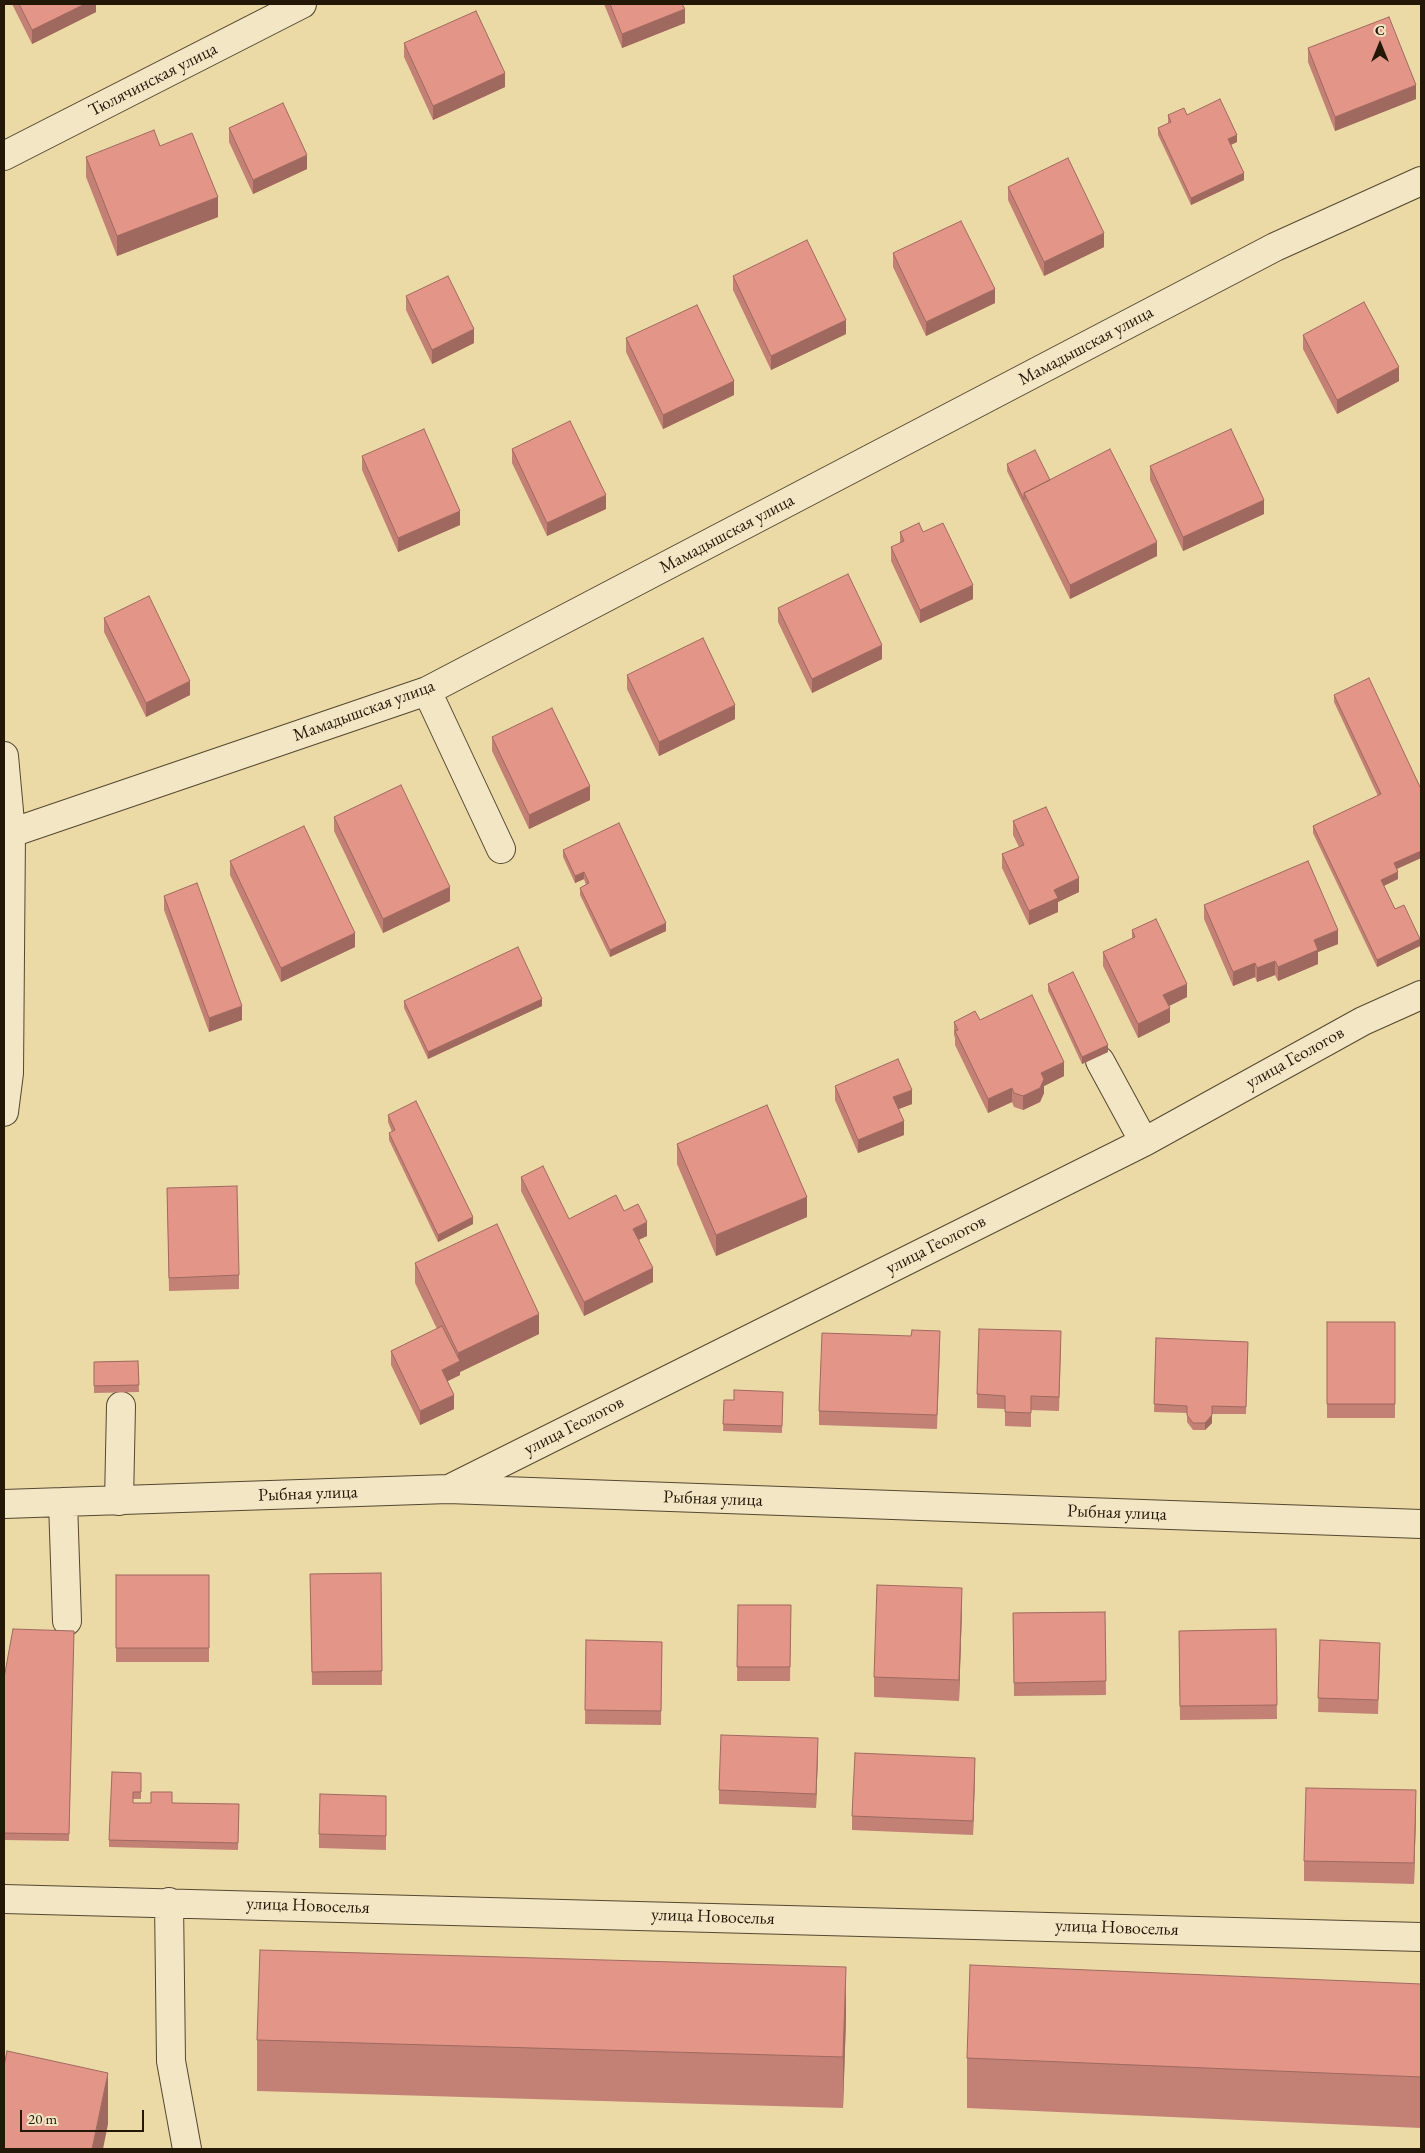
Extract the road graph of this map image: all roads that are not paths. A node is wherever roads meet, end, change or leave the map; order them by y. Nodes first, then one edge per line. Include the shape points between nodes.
1 (302, 4) edge
2 (4, 156) edge
3 (1421, 181) edge
4 (427, 691) junction
5 (4, 756) edge
6 (11, 832) junction
7 (501, 849) dead end
8 (1421, 995) edge
9 (1100, 1061) edge
10 (4, 1112) edge
11 (1144, 1142) junction
12 (121, 1406) dead end
13 (448, 1490) junction
14 (119, 1500) junction
15 (63, 1502) junction
16 (4, 1504) edge
17 (1421, 1524) edge
18 (68, 1621) dead end
19 (4, 1899) edge
20 (169, 1902) junction
21 (1421, 1937) edge
22 (188, 2149) edge

1 - 2 street, Тюлячинская улица
3 - 4 street, Мамадышская улица via 1275,247
4 - 6 street, Мамадышская улица
4 - 7 street
5 - 6 street
6 - 10 street via 9,1073
8 - 11 street, улица Геологов via 1363,1021
9 - 11 street
11 - 13 street, улица Геологов
12 - 14 street
13 - 14 street, Рыбная улица
13 - 17 street, Рыбная улица
14 - 15 street, Рыбная улица
15 - 16 street, Рыбная улица
15 - 18 street
19 - 20 street, улица Новоселья
20 - 21 street, улица Новоселья
20 - 22 street via 170,2061

